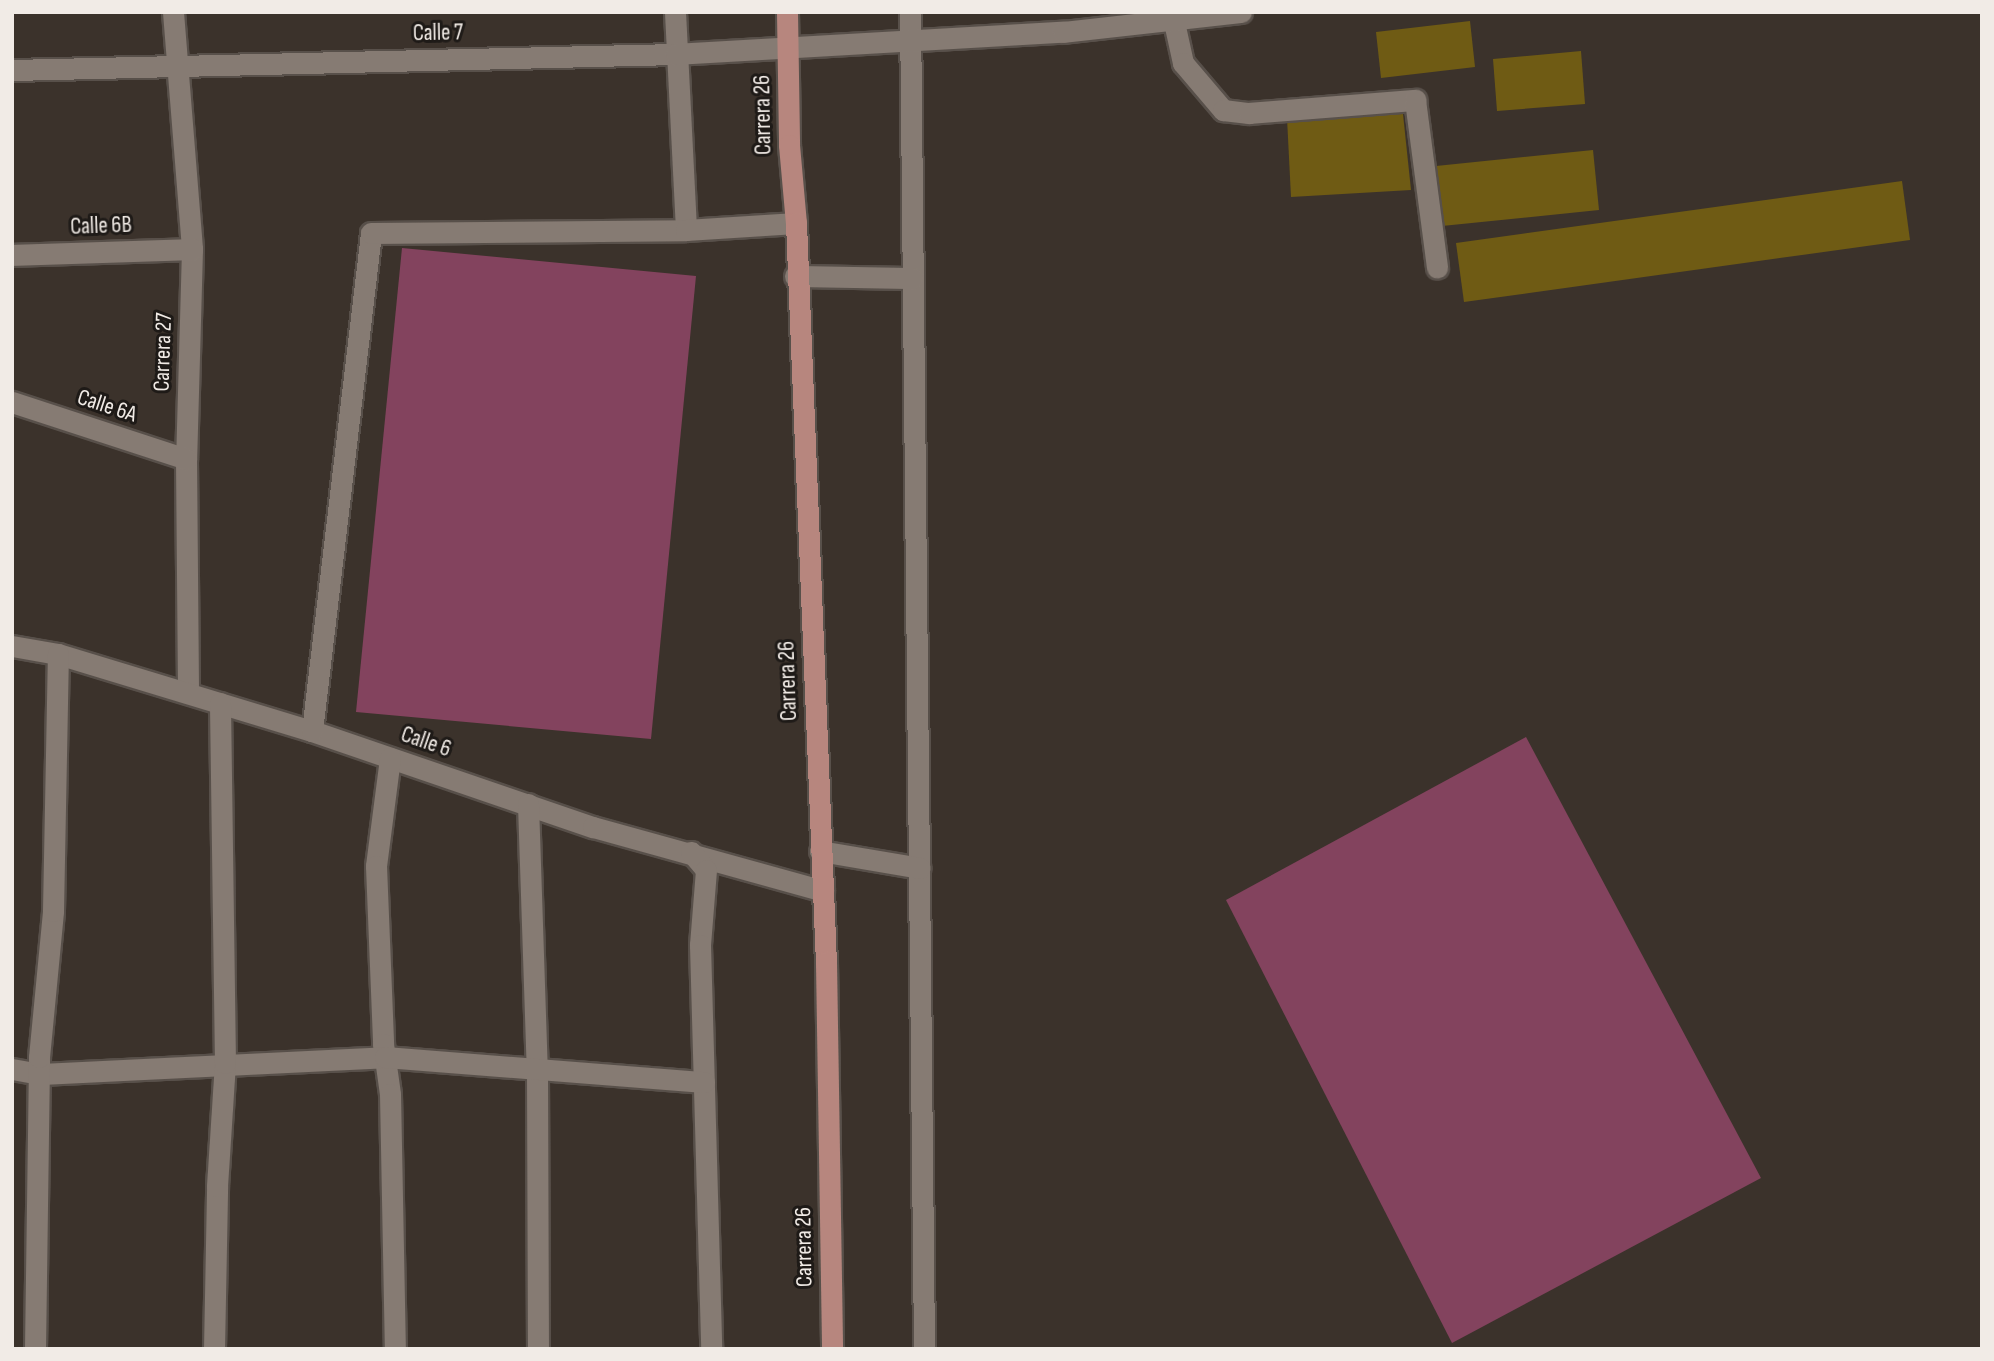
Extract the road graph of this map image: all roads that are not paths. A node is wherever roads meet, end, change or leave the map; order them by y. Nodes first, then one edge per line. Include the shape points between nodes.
1 (173, 12) edge
2 (675, 12) edge
3 (787, 12) edge
4 (911, 12) edge
5 (1241, 12) edge
6 (1174, 22) junction
7 (910, 38) junction
8 (789, 45) junction
9 (676, 54) junction
10 (175, 64) junction
11 (12, 70) edge
12 (796, 223) junction
13 (686, 230) junction
14 (192, 249) junction
15 (12, 255) edge
16 (1437, 268) dead end
17 (795, 276) junction
18 (912, 278) junction
19 (12, 402) edge
20 (186, 459) junction
21 (12, 646) edge
22 (58, 654) junction
23 (188, 693) junction
24 (220, 703) junction
25 (312, 731) junction
26 (390, 758) junction
27 (528, 804) junction
28 (820, 851) junction
29 (691, 852) junction
30 (920, 868) junction
31 (823, 891) junction
32 (385, 1057) junction
33 (225, 1063) junction
34 (12, 1069) edge
35 (537, 1070) junction
36 (41, 1074) junction
37 (704, 1083) junction
38 (36, 1349) edge
39 (214, 1349) edge
40 (395, 1349) edge
41 (538, 1349) edge
42 (711, 1349) edge
43 (832, 1349) edge
44 (925, 1349) edge

1 - 10 street, Carrera 27
2 - 9 street
3 - 8 main road, Carrera 26
4 - 7 street
5 - 6 street, Calle 7
6 - 7 street, Calle 7
6 - 16 street via 1183,64 1223,110 1248,113 1415,100
7 - 8 street, Calle 7
7 - 18 street
8 - 9 street, Calle 7
8 - 12 main road, Carrera 26 via 789,145
9 - 10 street, Calle 7
9 - 13 street
10 - 11 street, Calle 7
10 - 14 street, Carrera 27
12 - 13 street
12 - 17 main road, Carrera 26
13 - 25 street via 371,233
14 - 15 street, Calle 6B
14 - 20 street, Carrera 27
17 - 18 street
17 - 28 main road, Carrera 26
18 - 30 street
19 - 20 street, Calle 6A
20 - 23 street, Carrera 27
21 - 22 street, Calle 6
22 - 23 street, Calle 6
22 - 36 street via 54,911 41,997
23 - 24 street, Calle 6
24 - 25 street, Calle 6
24 - 33 street
25 - 26 street, Calle 6
26 - 27 street, Calle 6
26 - 32 street via 376,866
27 - 29 street, Calle 6
27 - 35 street
28 - 30 street
28 - 31 main road, Carrera 26
29 - 31 street, Calle 6
29 - 37 street via 706,870 700,945
30 - 44 street
31 - 43 main road, Carrera 26
32 - 33 street
32 - 35 street
32 - 40 street via 391,1122
33 - 36 street
33 - 39 street
34 - 36 street
35 - 37 street
35 - 41 street
36 - 38 street
37 - 42 street

